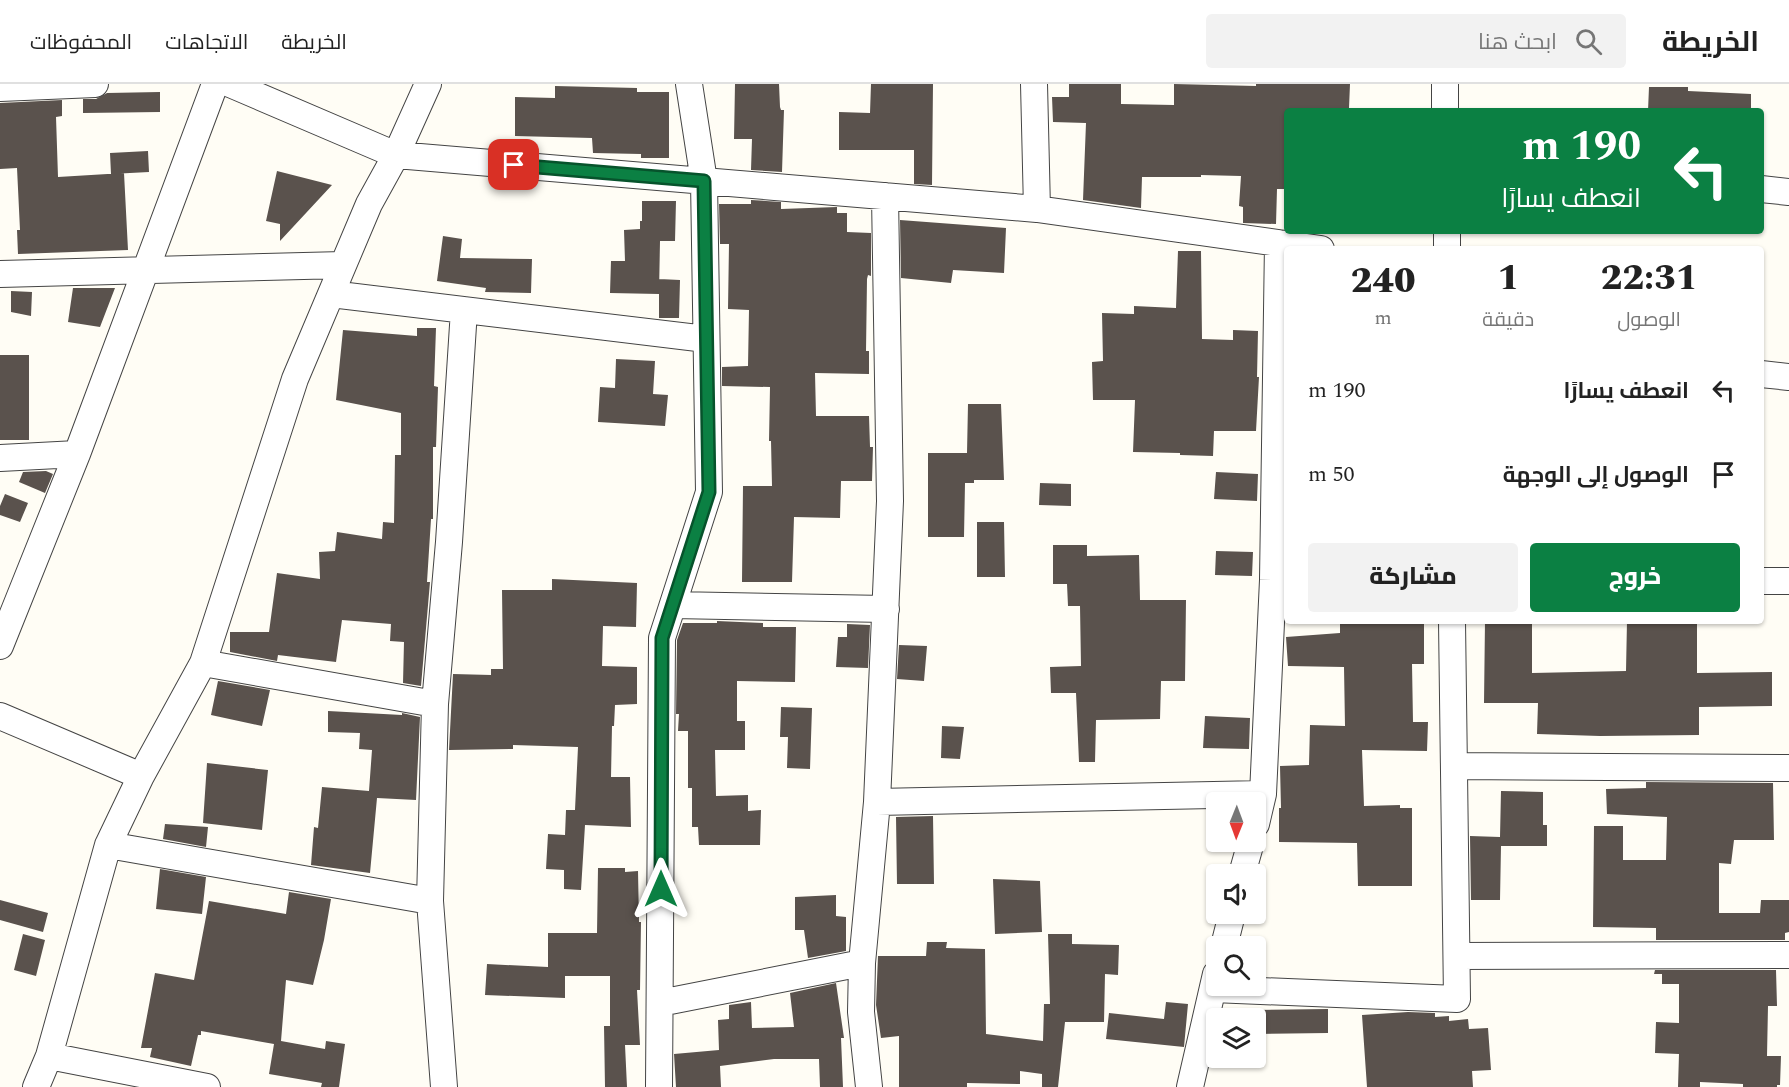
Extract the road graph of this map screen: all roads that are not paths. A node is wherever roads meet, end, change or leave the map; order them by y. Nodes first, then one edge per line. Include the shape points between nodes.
1 (95, 84) edge
2 (215, 84) edge
3 (230, 84) edge
4 (428, 84) edge
5 (689, 84) edge
6 (1034, 84) edge
7 (1445, 84) edge
8 (0, 88) edge
9 (1445, 108) edge
10 (396, 155) junction
11 (704, 181) junction
12 (1764, 189) edge
13 (1789, 192) edge
14 (885, 196) junction
15 (1037, 209) junction
16 (1278, 243) junction
17 (1300, 246) edge
18 (343, 265) junction
19 (146, 270) junction
20 (0, 274) edge
21 (331, 294) junction
22 (464, 310) junction
23 (706, 339) junction
24 (1764, 374) edge
25 (1789, 376) edge
26 (77, 454) junction
27 (0, 458) edge
28 (1280, 580) edge
29 (1764, 581) edge
30 (1789, 581) edge
31 (673, 605) junction
32 (885, 609) junction
33 (1452, 624) edge
34 (0, 646) edge
35 (203, 663) junction
36 (435, 704) junction
37 (0, 716) edge
38 (1454, 766) junction
39 (1789, 768) edge
40 (141, 776) junction
41 (1263, 792) edge
42 (1206, 795) edge
43 (877, 802) junction
44 (108, 845) junction
45 (430, 901) junction
46 (1789, 955) edge
47 (1457, 956) junction
48 (862, 963) junction
49 (1266, 985) edge
50 (1211, 996) edge
51 (660, 1003) junction
52 (49, 1056) junction
53 (36, 1087) edge
54 (207, 1087) edge
55 (444, 1087) edge
56 (659, 1087) edge
57 (869, 1087) edge
58 (1190, 1087) edge

1 - 8 street
2 - 19 street
3 - 10 street
4 - 10 street
5 - 11 street
6 - 15 street
7 - 9 street
10 - 11 street
10 - 18 street via 369,204
11 - 14 street
11 - 23 street
12 - 13 street
14 - 15 street
14 - 32 street via 890,501
15 - 16 street
16 - 17 street
16 - 28 street
18 - 19 street
18 - 21 street
19 - 20 street
19 - 26 street
21 - 22 street
21 - 35 street via 295,379
22 - 23 street
22 - 36 street
23 - 31 street via 709,492
24 - 25 street
26 - 27 street
26 - 34 street
28 - 41 street
29 - 30 street
31 - 32 street
31 - 51 street via 662,638
32 - 43 street
33 - 38 street
35 - 36 street
35 - 40 street
36 - 45 street
37 - 40 street
38 - 39 street
38 - 47 street
40 - 44 street
42 - 43 street
43 - 48 street
44 - 45 street
44 - 52 street
45 - 55 street
46 - 47 street
47 - 49 street via 1457,999
48 - 51 street
48 - 57 street via 861,1012
50 - 58 street
51 - 56 street
52 - 53 street
52 - 54 street

